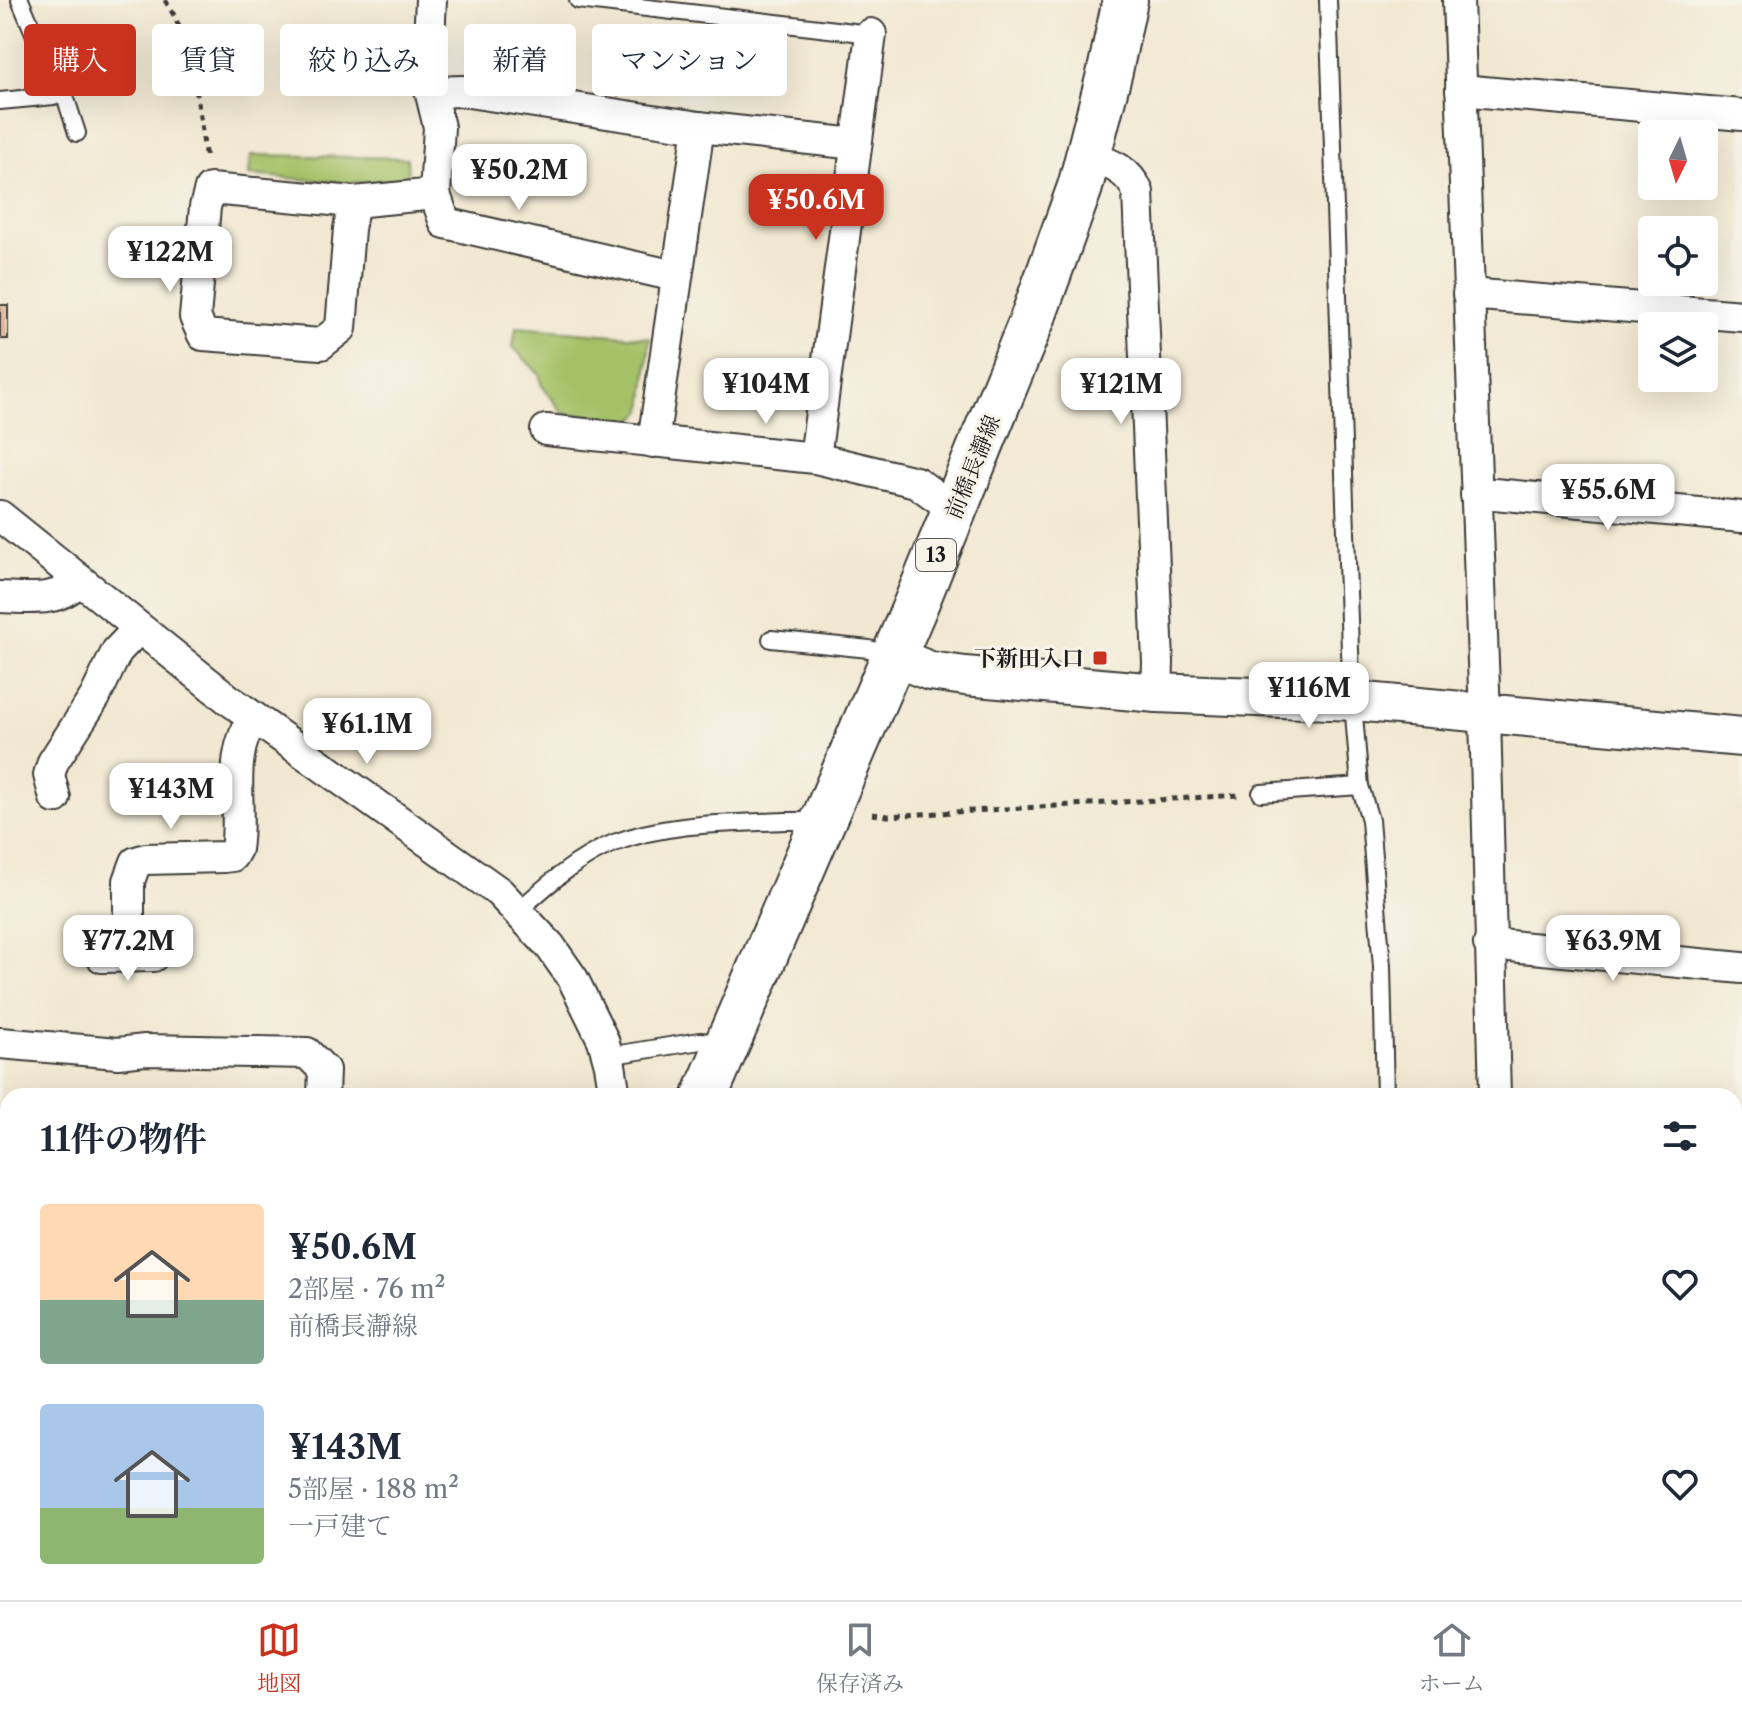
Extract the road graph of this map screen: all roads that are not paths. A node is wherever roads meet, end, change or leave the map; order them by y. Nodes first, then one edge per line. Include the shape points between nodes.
1 (20, 0) edge
2 (431, 0) edge
3 (578, 0) edge
4 (1125, 0) edge
5 (1328, 0) edge
6 (1458, 0) edge
7 (30, 24) edge
8 (430, 24) edge
9 (871, 34) joint
10 (1461, 90) junction
11 (448, 91) edge
12 (54, 96) edge
13 (65, 96) edge
14 (433, 96) edge
15 (0, 101) edge
16 (1742, 115) edge
17 (699, 127) junction
18 (77, 133) dead end
19 (856, 144) junction
20 (1088, 156) junction
21 (435, 194) junction
22 (354, 202) junction
23 (675, 276) junction
24 (1468, 294) junction
25 (1742, 316) edge
26 (546, 430) dead end
27 (653, 442) junction
28 (815, 458) junction
29 (1476, 495) junction
30 (955, 510) junction
31 (0, 516) edge
32 (1742, 517) edge
33 (79, 580) junction
34 (0, 597) edge
35 (138, 629) junction
36 (771, 639) dead end
37 (894, 657) junction
38 (1157, 693) junction
39 (1355, 701) junction
40 (1485, 715) junction
41 (254, 718) junction
42 (1742, 737) edge
43 (1360, 786) junction
44 (1261, 793) road end
45 (55, 798) dead end
46 (820, 827) junction
47 (518, 911) junction
48 (1489, 944) junction
49 (128, 956) dead end
50 (1742, 968) edge
51 (0, 1043) edge
52 (726, 1048) junction
53 (608, 1056) junction
54 (323, 1088) edge
55 (614, 1088) edge
56 (708, 1088) edge
57 (1385, 1088) edge
58 (1495, 1088) edge

1 - 7 lane
2 - 8 street
3 - 9 lane
4 - 20 main road, 前橋長瀞線 / 13
5 - 39 lane
6 - 10 street
9 - 19 street
10 - 16 street
10 - 24 street
11 - 17 street
12 - 15 lane
13 - 18 lane
14 - 21 street via 439,127
17 - 19 street
17 - 23 street
19 - 28 street
20 - 30 main road, 前橋長瀞線 / 13 via 1032,320
20 - 38 street via 1124,170 1138,192
21 - 22 street
21 - 23 street via 445,223
22 - 22 street via 210,189 195,317 203,335 321,344 341,328
23 - 27 street
24 - 25 street
24 - 29 street
26 - 27 street
27 - 28 street
28 - 30 street via 916,482
29 - 32 street
29 - 40 street
30 - 37 main road, 前橋長瀞線 / 13
31 - 33 street
33 - 34 street via 53,597
33 - 35 street
35 - 41 street
35 - 45 street via 117,651 53,762 49,775
36 - 37 lane via 869,649
37 - 38 street via 930,671
37 - 46 main road, 前橋長瀞線 / 13
38 - 39 street
39 - 40 street
39 - 43 lane
40 - 42 street
40 - 48 street
41 - 47 street via 499,892
41 - 49 street via 239,753 236,849 232,856 136,862 129,881
43 - 44 lane
43 - 57 lane via 1368,808 1382,967
46 - 47 lane via 786,821 648,832 595,852
46 - 52 main road, 前橋長瀞線 / 13
47 - 53 street via 573,979
48 - 50 street
48 - 58 street
51 - 54 street via 118,1053 307,1053 324,1070
52 - 53 lane via 700,1041
52 - 56 main road, 前橋長瀞線 / 13
53 - 55 street

